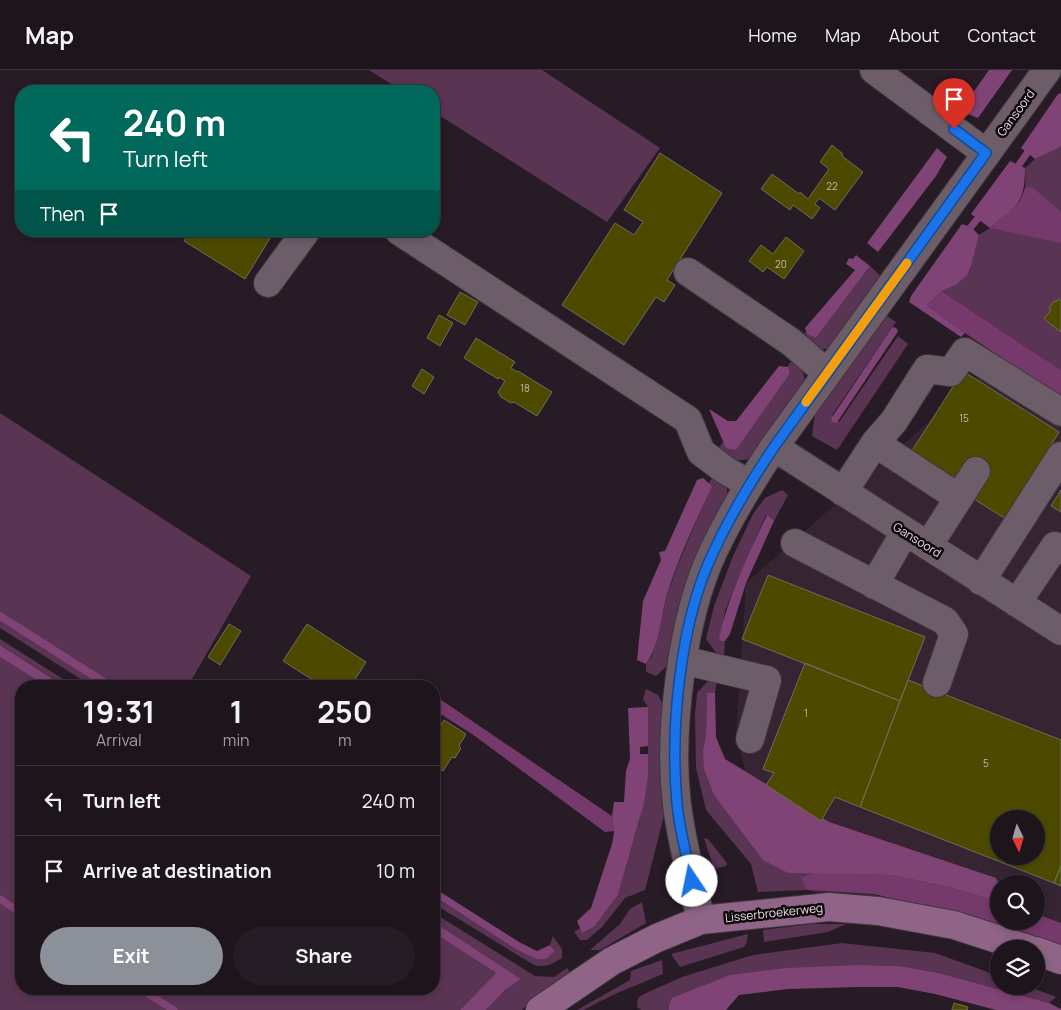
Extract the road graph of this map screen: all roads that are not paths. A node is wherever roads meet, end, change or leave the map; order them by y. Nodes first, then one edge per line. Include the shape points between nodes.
1 (874, 70) edge
2 (1047, 70) edge
3 (986, 153) junction
4 (302, 237) edge
5 (408, 237) edge
6 (688, 272) dead end
7 (268, 282) dead end
8 (827, 373) junction
9 (1061, 412) edge
10 (875, 443) junction
11 (774, 447) junction
12 (1061, 456) edge
13 (976, 471) dead end
14 (750, 484) junction
15 (843, 492) junction
16 (959, 498) junction
17 (916, 539) junction
18 (795, 543) dead end
19 (1061, 550) edge
20 (981, 580) junction
21 (874, 585) junction
22 (1017, 603) junction
23 (1060, 630) edge
24 (682, 660) junction
25 (937, 683) dead end
26 (750, 739) dead end
27 (701, 920) junction
28 (1000, 940) edge
29 (1045, 955) edge
30 (1061, 960) edge
31 (540, 1010) edge

1 - 3 street
2 - 3 street, Gansoord
3 - 8 street, Gansoord
4 - 7 street
5 - 14 street via 688,420 701,452
6 - 8 street via 791,342
8 - 11 street, Gansoord
9 - 10 street via 965,352 951,372 927,369
10 - 15 street
10 - 16 street
11 - 14 street, Gansoord
11 - 15 street, Gansoord
12 - 20 street
13 - 16 street
14 - 24 street, Gansoord via 704,574
15 - 17 street, Gansoord
16 - 17 street
17 - 20 street, Gansoord
17 - 21 street
18 - 21 street
19 - 22 street via 1055,546
20 - 22 street, Gansoord
21 - 25 street via 945,621 954,634
22 - 23 street, Gansoord
24 - 26 street via 767,680
24 - 27 street, Gansoord via 674,765 677,805
27 - 28 main road, Lisserbroekerweg via 830,907 878,911 954,925
27 - 31 main road, Lisserbroekerweg via 612,961
29 - 30 main road

